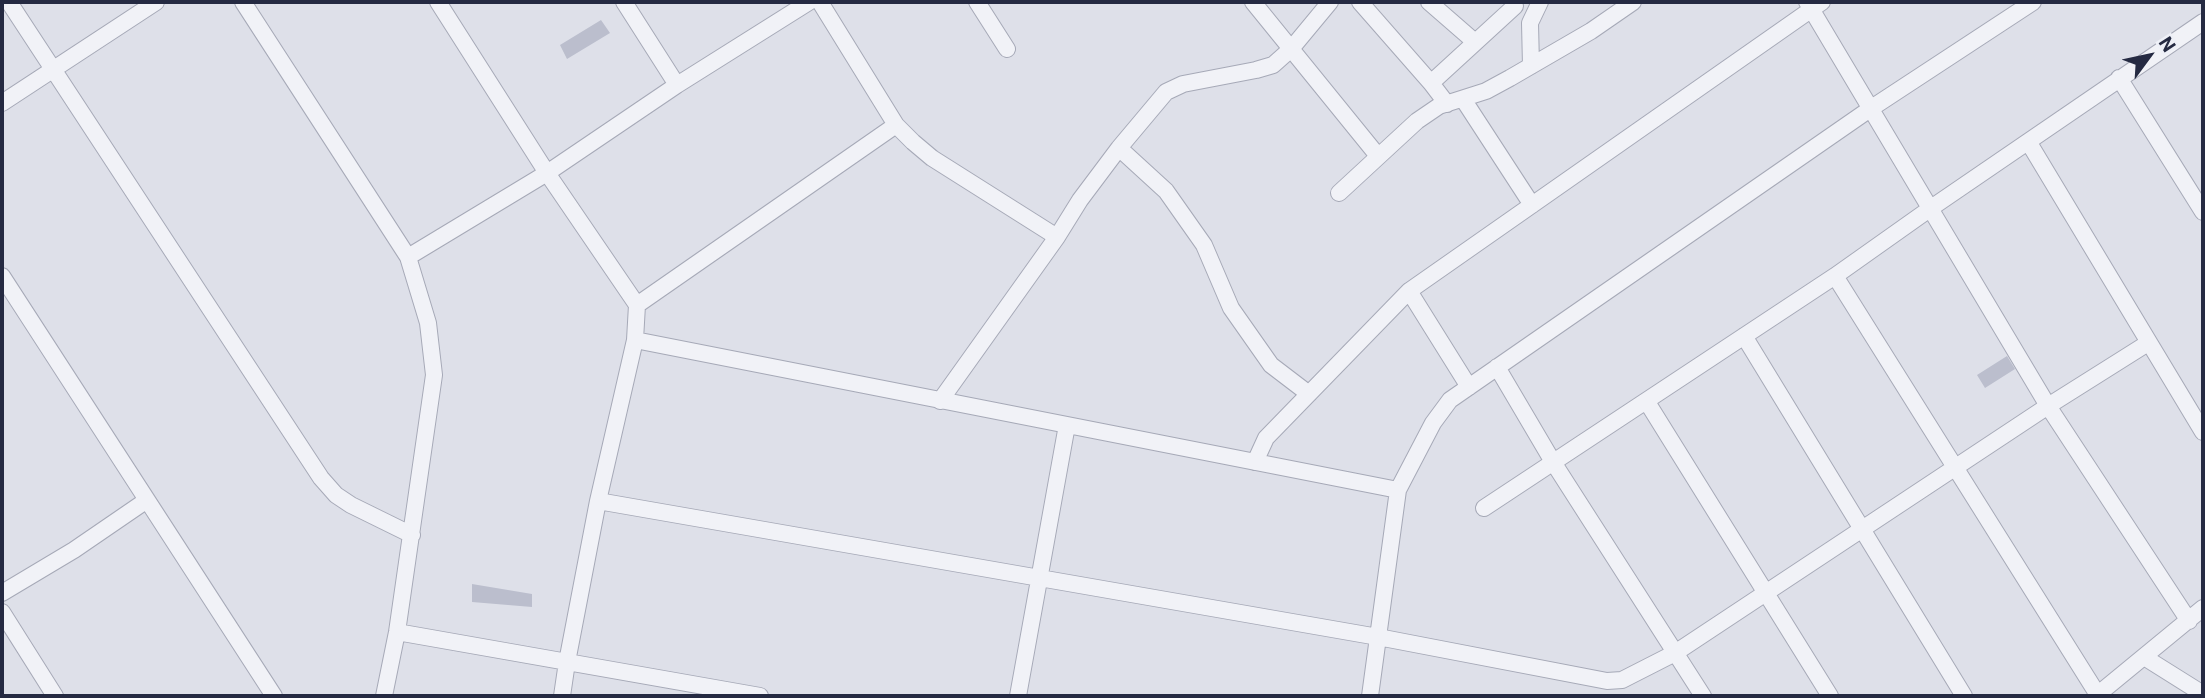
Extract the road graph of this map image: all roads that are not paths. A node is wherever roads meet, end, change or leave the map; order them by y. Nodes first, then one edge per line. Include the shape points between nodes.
1 (9, 2) edge
2 (156, 2) edge
3 (243, 2) edge
4 (438, 2) edge
5 (624, 2) edge
6 (809, 2) edge
7 (820, 2) edge
8 (977, 2) edge
9 (1253, 2) edge
10 (1330, 2) edge
11 (1360, 2) edge
12 (1429, 2) edge
13 (1633, 2) edge
14 (2032, 2) edge
15 (1512, 4) edge
16 (1814, 4) edge
17 (1536, 9) edge
18 (2203, 22) edge
19 (1475, 42) junction
20 (1007, 48) dead end
21 (1291, 49) junction
22 (1531, 66) junction
23 (53, 69) junction
24 (2119, 79) junction
25 (1432, 83) junction
26 (677, 85) junction
27 (1455, 101) junction
28 (2, 103) edge
29 (1870, 109) junction
30 (896, 125) junction
31 (2029, 143) junction
32 (1119, 148) junction
33 (1378, 156) junction
34 (547, 173) junction
35 (1339, 193) dead end
36 (1532, 205) junction
37 (2202, 207) edge
38 (1931, 208) junction
39 (1057, 237) junction
40 (408, 257) junction
41 (2, 276) edge
42 (1835, 276) junction
43 (1409, 291) junction
44 (637, 305) junction
45 (1744, 336) junction
46 (635, 340) junction
47 (2148, 343) junction
48 (1497, 367) junction
49 (1469, 387) junction
50 (1309, 394) junction
51 (940, 401) junction
52 (1647, 402) junction
53 (2048, 406) junction
54 (1067, 425) junction
55 (2203, 432) edge
56 (1255, 462) junction
57 (1553, 462) junction
58 (1956, 467) junction
59 (1398, 489) junction
60 (147, 500) junction
61 (598, 501) junction
62 (1484, 508) dead end
63 (1861, 531) junction
64 (412, 534) junction
65 (1040, 578) junction
66 (2, 593) edge
67 (1766, 593) junction
68 (2203, 608) edge
69 (2, 612) edge
70 (2189, 621) junction
71 (397, 632) junction
72 (1378, 637) junction
73 (1675, 653) junction
74 (2144, 657) junction
75 (566, 662) junction
76 (2203, 694) edge
77 (55, 696) edge
78 (274, 696) edge
79 (384, 696) edge
80 (562, 696) edge
81 (760, 696) edge
82 (1018, 696) edge
83 (1370, 696) edge
84 (1703, 696) edge
85 (1830, 696) edge
86 (1964, 696) edge
87 (2097, 696) edge

1 - 23 street
2 - 23 street
3 - 40 street
4 - 34 street
5 - 26 street
6 - 26 street
7 - 30 street
8 - 20 street
9 - 21 street
10 - 21 street
11 - 25 street
12 - 19 street
13 - 22 street
14 - 29 street
15 - 17 street
15 - 19 street
16 - 29 street
16 - 36 street
17 - 22 street via 1530,23
18 - 24 street
19 - 25 street
21 - 32 street via 1273,65 1183,84 1166,92
21 - 33 street
22 - 27 street via 1486,91
23 - 28 street
23 - 64 street via 321,478 351,505
24 - 31 street
24 - 37 street
25 - 27 street
26 - 34 street
27 - 33 street via 1417,121
27 - 36 street
29 - 38 street
29 - 48 street
30 - 39 street via 932,158
30 - 44 street
31 - 38 street
31 - 47 street
32 - 39 street
32 - 50 street via 1166,191 1204,244 1231,308 1271,365
33 - 35 street
34 - 40 street
34 - 44 street
36 - 43 street
38 - 42 street
38 - 53 street
39 - 51 street
40 - 64 street via 428,323 434,375
41 - 60 street
42 - 45 street
42 - 58 street
43 - 49 street
43 - 50 street
44 - 46 street
45 - 52 street
45 - 63 street
46 - 51 street
46 - 61 street
47 - 53 street
47 - 55 street
48 - 49 street
48 - 57 street
49 - 59 street via 1450,400 1433,423
50 - 56 street via 1266,438
51 - 54 street
52 - 57 street
52 - 67 street
53 - 58 street
53 - 70 street
54 - 56 street
54 - 65 street
56 - 59 street
57 - 62 street
57 - 73 street
58 - 63 street
58 - 87 street
59 - 72 street
60 - 66 street
60 - 78 street
61 - 65 street
61 - 75 street
63 - 67 street
63 - 86 street
64 - 71 street
65 - 72 street
65 - 82 street
67 - 73 street
67 - 85 street
68 - 70 street
69 - 77 street
70 - 74 street
71 - 75 street
71 - 79 street
72 - 73 street via 1607,681 1622,680
72 - 83 street
73 - 84 street
74 - 76 street
74 - 87 street
75 - 80 street
75 - 81 street

